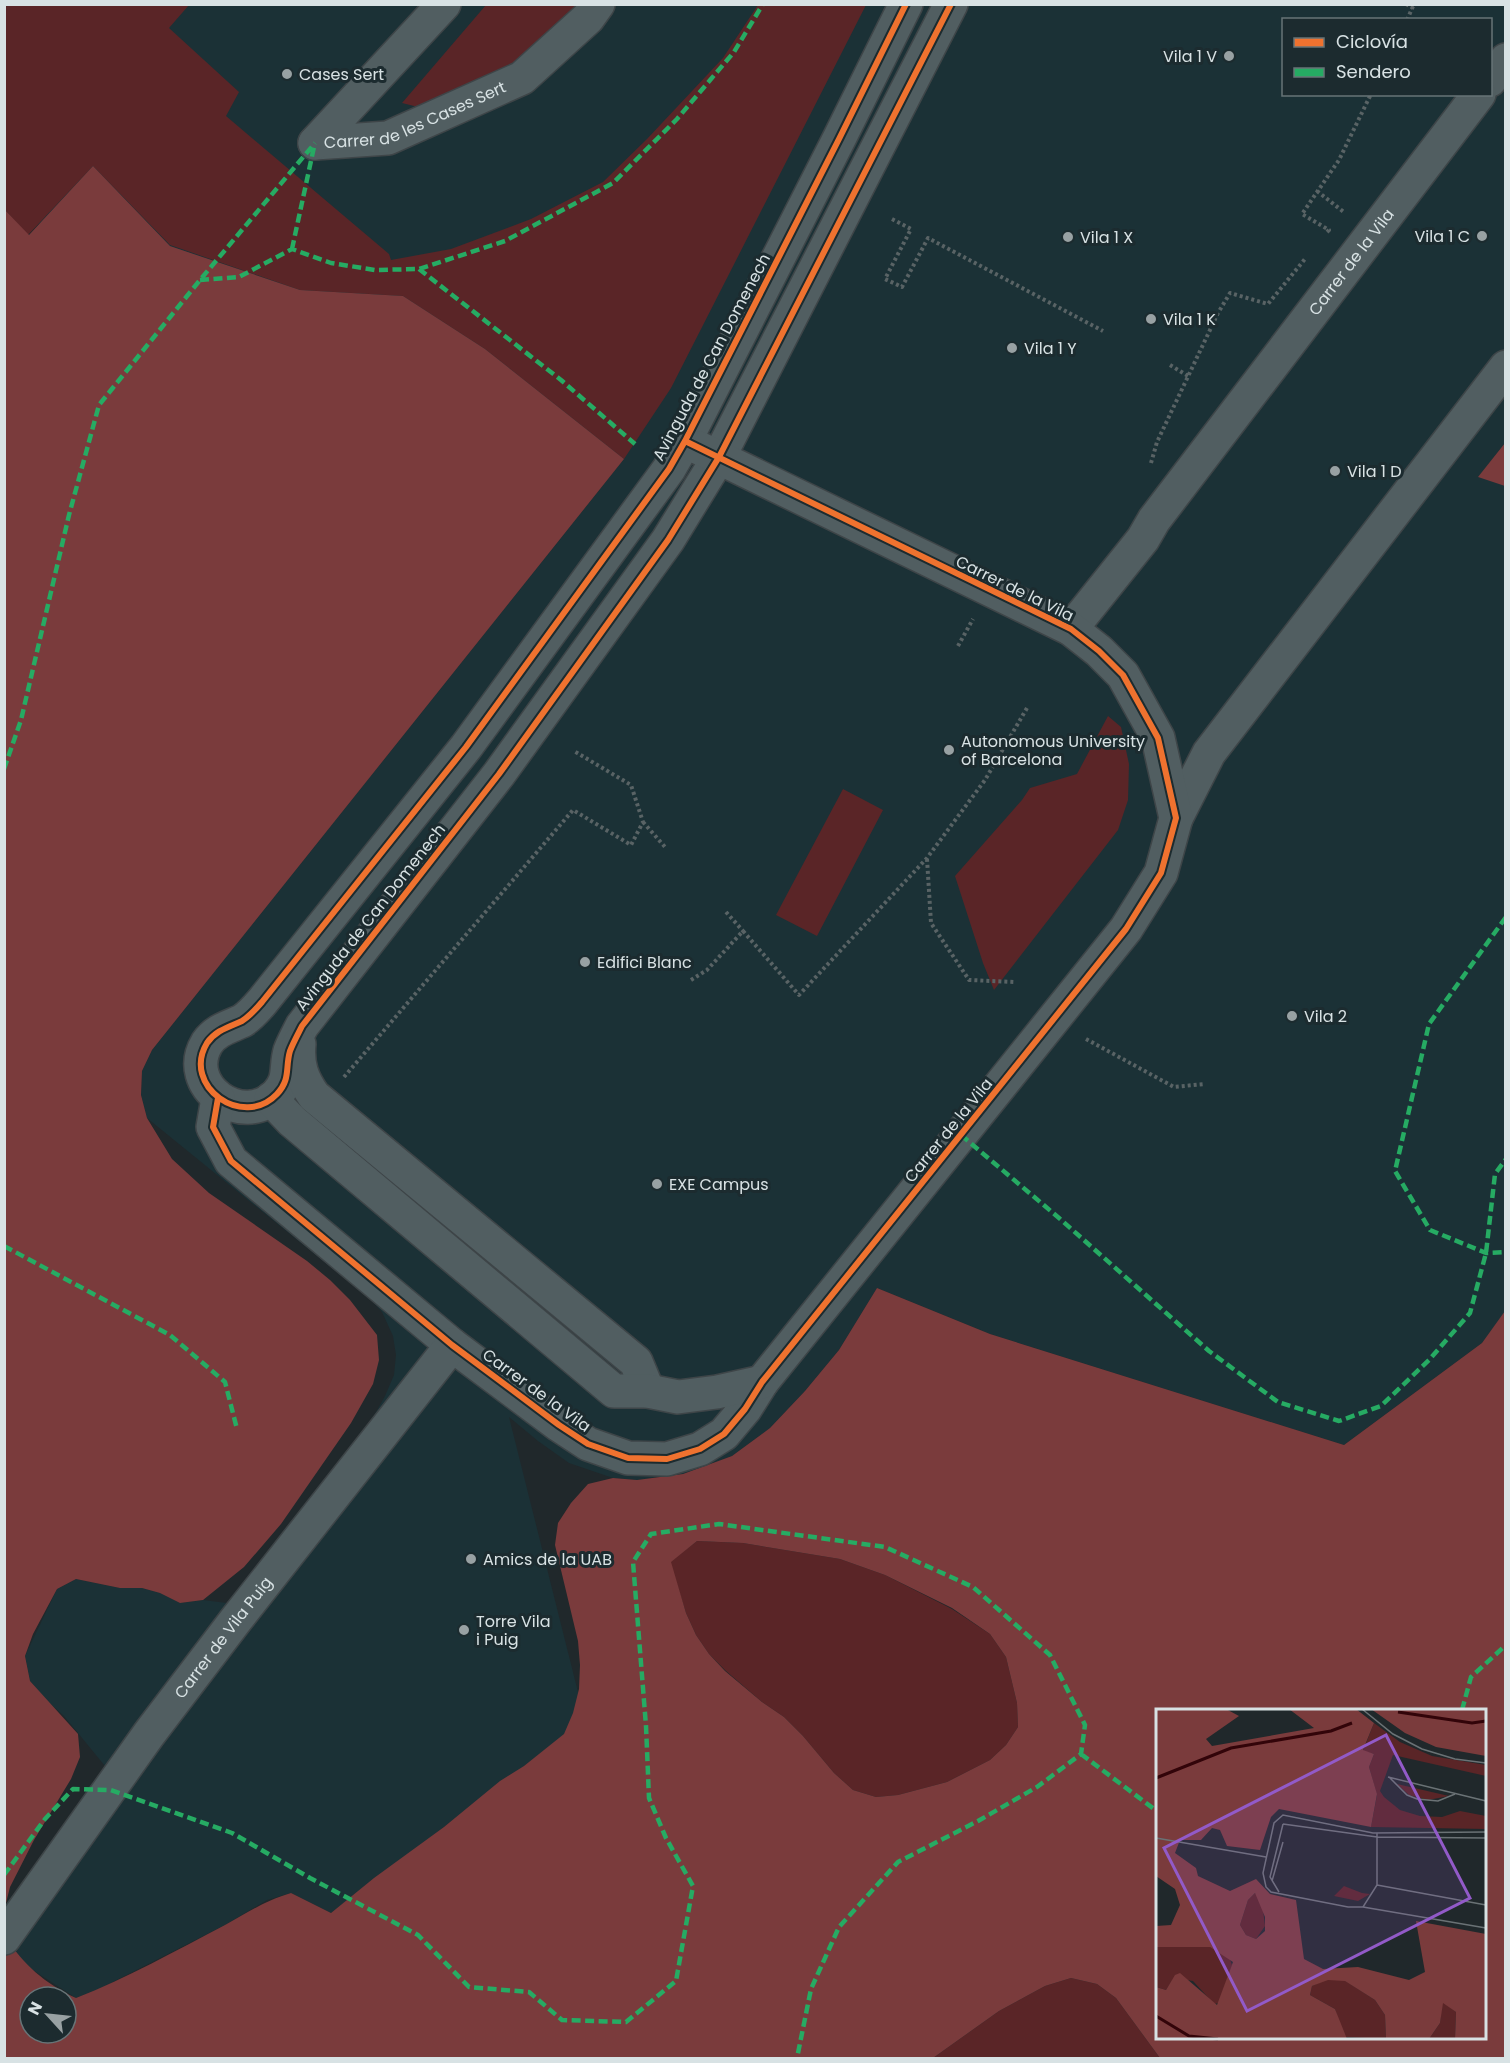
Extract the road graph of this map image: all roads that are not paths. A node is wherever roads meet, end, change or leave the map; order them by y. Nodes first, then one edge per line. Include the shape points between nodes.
1 (444, 4) edge
2 (598, 4) edge
3 (906, 4) edge
4 (951, 4) edge
5 (1506, 60) edge
6 (1492, 79) edge
7 (1477, 96) edge
8 (1506, 367) edge
9 (685, 441) junction
10 (719, 457) junction
11 (1071, 629) junction
12 (1176, 818) junction
13 (302, 1026) junction
14 (218, 1098) junction
15 (271, 1099) junction
16 (452, 1346) junction
17 (762, 1382) junction
18 (648, 1391) junction
19 (4, 1938) edge

1 - 2 street, Carrer de les Cases Sert via 315,143 388,138 522,78 588,18
3 - 9 street, Avinguda de Can Domenech
4 - 10 street, Avinguda de Can Domenech
5 - 6 street
7 - 11 street, Carrer de la Vila
8 - 12 street, Carrer de la Vila via 1209,753
9 - 10 street, Carrer de la Vila
9 - 14 street, Avinguda de Can Domenech via 651,495 466,747 253,1013 218,1032 207,1044 202,1072 207,1087
10 - 11 street, Carrer de la Vila
10 - 13 street, Avinguda de Can Domenech via 668,540 499,774
11 - 12 street, Carrer de la Vila via 1122,675 1158,738
12 - 17 street, Carrer de la Vila via 1161,873 1126,929
13 - 15 street, Avinguda de Can Domenech via 290,1050 288,1077
13 - 18 street via 299,1068 314,1096 636,1362
14 - 15 street via 244,1108
14 - 16 street, Carrer de la Vila via 213,1127 231,1161
15 - 18 street via 292,1121 614,1391
16 - 17 street, Carrer de la Vila via 588,1444 628,1458 667,1459 700,1449 724,1434
16 - 19 street, Carrer de Vila Puig via 149,1734
17 - 18 street via 678,1397

